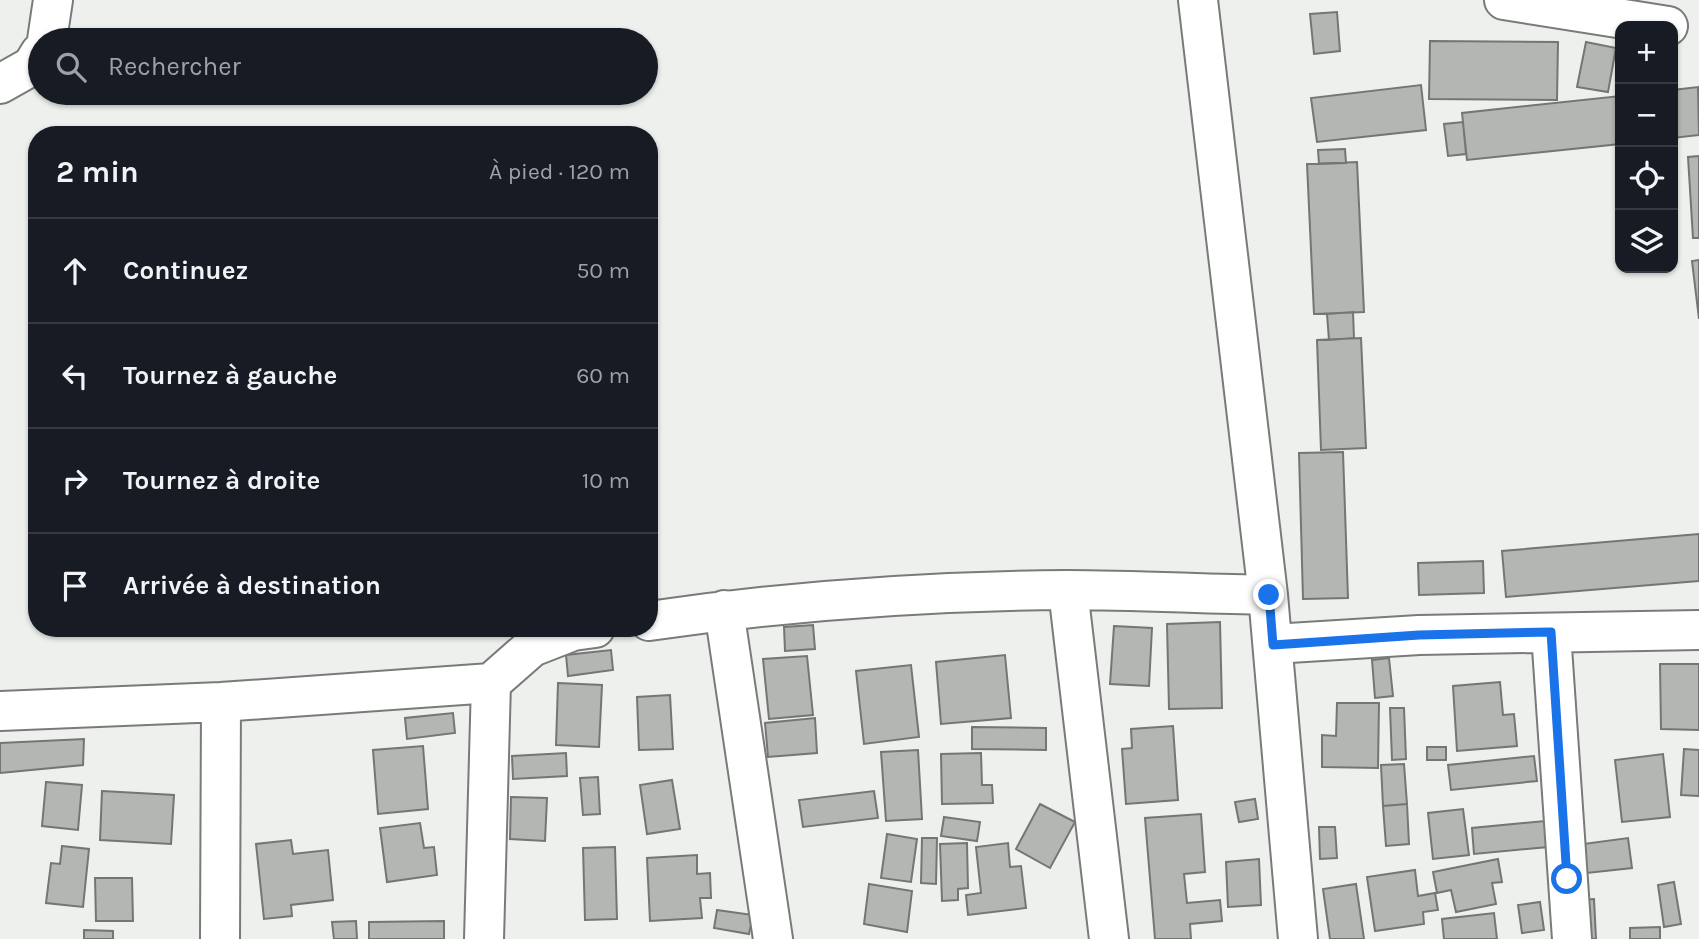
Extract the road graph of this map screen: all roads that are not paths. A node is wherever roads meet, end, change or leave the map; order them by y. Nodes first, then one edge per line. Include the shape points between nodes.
1 (53, 0) edge
2 (1198, 0) edge
3 (1504, 0) edge
4 (1634, 21) edge
5 (49, 28) edge
6 (1678, 28) edge
7 (1699, 31) edge
8 (28, 68) edge
9 (0, 84) edge
10 (1068, 590) junction
11 (1269, 595) junction
12 (724, 610) junction
13 (658, 620) edge
14 (1699, 630) edge
15 (1551, 632) junction
16 (558, 637) edge
17 (1273, 645) junction
18 (491, 682) junction
19 (222, 702) junction
20 (0, 711) edge
21 (220, 939) edge
22 (484, 939) edge
23 (773, 939) edge
24 (1109, 939) edge
25 (1298, 939) edge
26 (1572, 939) edge

1 - 5 street
2 - 11 street
3 - 4 street
6 - 7 street
8 - 9 street
10 - 11 street
10 - 12 street via 894,595
10 - 24 street
11 - 17 street
12 - 13 street
12 - 23 street
14 - 15 street
15 - 17 street
15 - 26 street
16 - 18 street via 532,647
17 - 25 street
18 - 19 street
18 - 22 street
19 - 20 street
19 - 21 street

